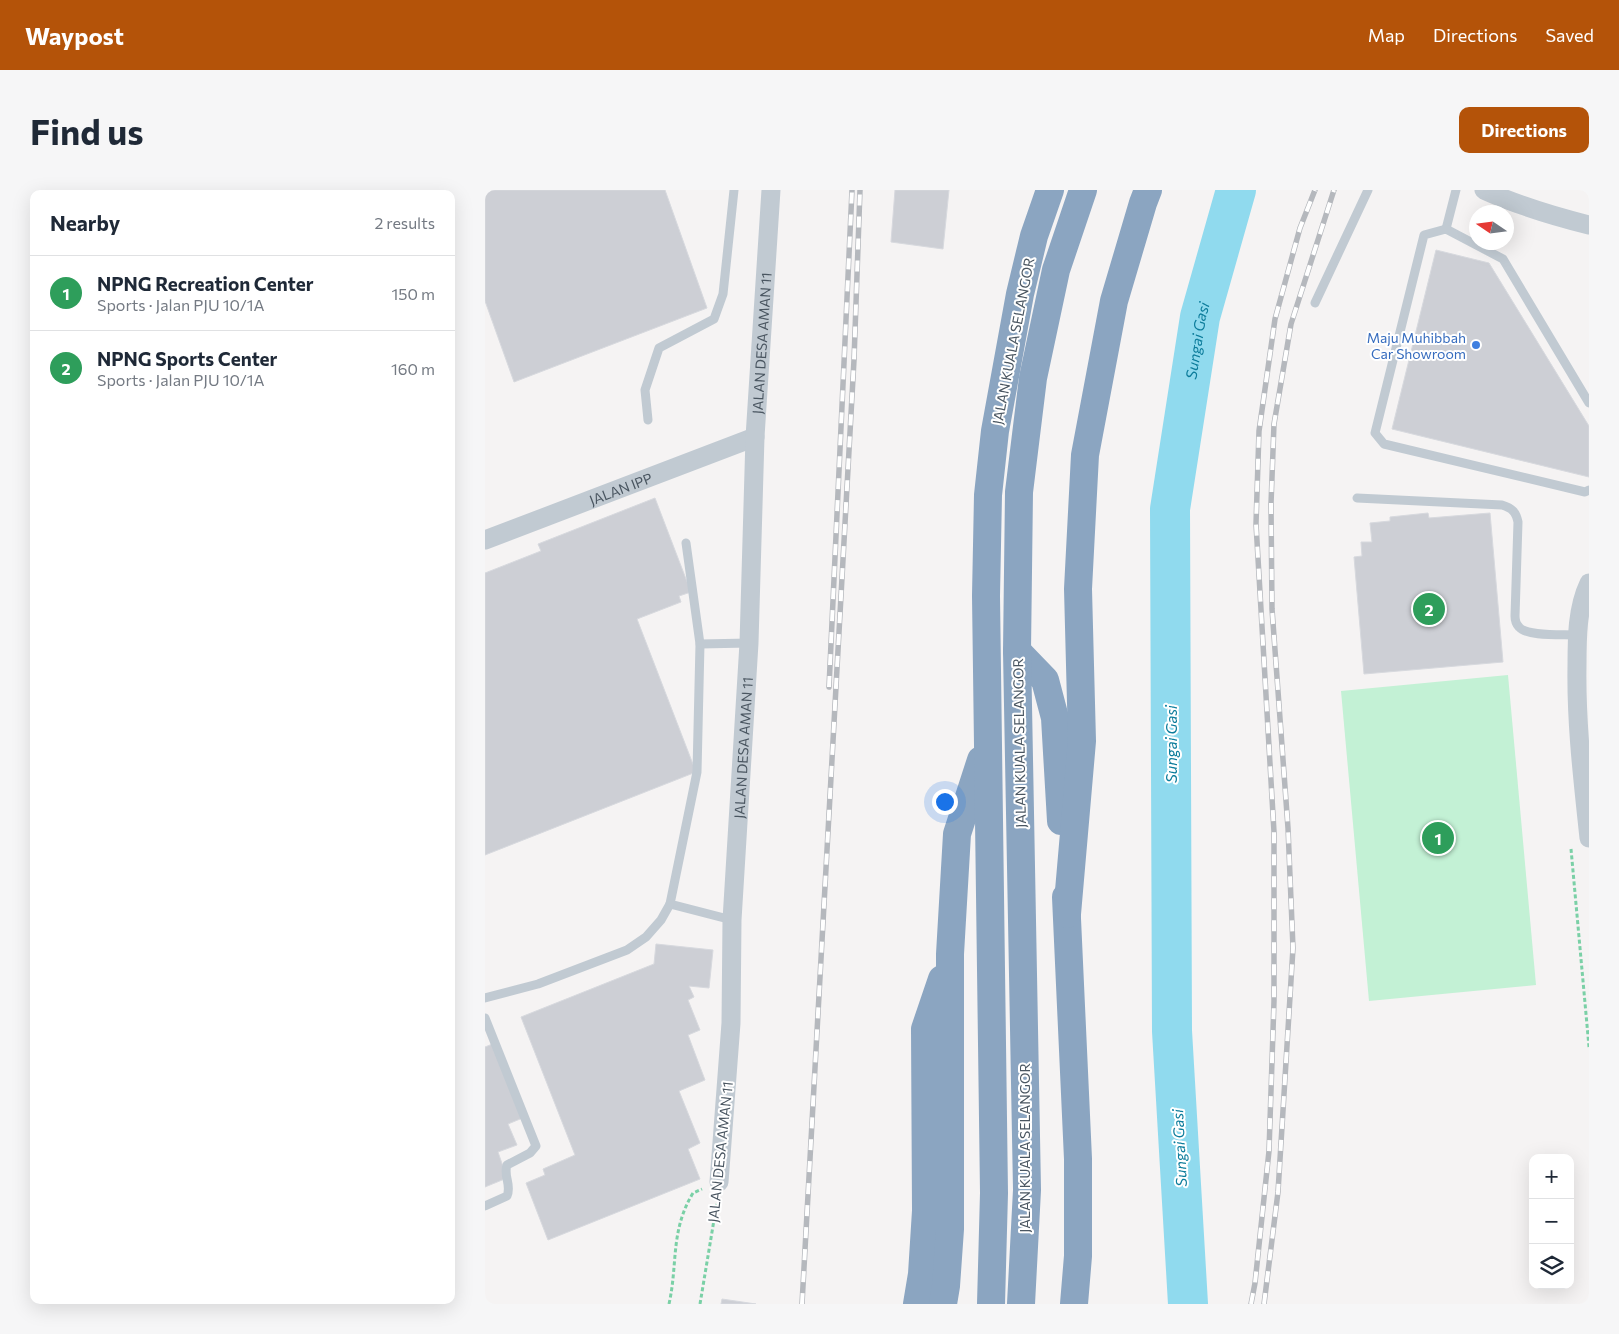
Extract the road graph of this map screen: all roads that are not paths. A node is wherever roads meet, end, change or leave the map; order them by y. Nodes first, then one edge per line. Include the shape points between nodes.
1 (734, 190) edge
2 (771, 190) edge
3 (1050, 190) edge
4 (1083, 190) edge
5 (1148, 190) edge
6 (1367, 190) edge
7 (1456, 190) edge
8 (1484, 190) edge
9 (1589, 225) edge
10 (1447, 229) junction
11 (1315, 304) dead end
12 (1586, 392) edge
13 (1589, 403) edge
14 (649, 420) dead end
15 (755, 437) junction
16 (1589, 490) edge
17 (1357, 498) dead end
18 (485, 540) edge
19 (686, 543) dead end
20 (1589, 583) edge
21 (1577, 635) junction
22 (749, 643) junction
23 (700, 644) junction
24 (1017, 650) junction
25 (988, 737) junction
26 (1588, 827) edge
27 (670, 904) junction
28 (1067, 914) junction
29 (732, 920) junction
30 (950, 954) junction
31 (485, 998) edge
32 (485, 1018) edge
33 (719, 1182) road end
34 (485, 1206) edge
35 (917, 1304) edge
36 (943, 1304) edge
37 (991, 1304) edge
38 (1021, 1304) edge
39 (1075, 1304) edge

1 - 14 lane via 723,294 714,319 659,348 645,390
2 - 15 street, JALAN DESA AMAN 11
3 - 25 highway, JALAN KUALA SELANGOR via 1020,294 995,431 989,486 986,596
4 - 24 highway, JALAN KUALA SELANGOR via 1056,270 1033,378 1019,492
5 - 28 highway via 1114,301 1085,455 1078,589 1082,741
6 - 11 lane
7 - 10 lane
8 - 9 street via 1515,203
10 - 12 lane via 1503,260
10 - 16 lane via 1424,235 1375,433 1384,444 1585,492
12 - 13 lane
15 - 18 street, JALAN IPP
15 - 22 street, JALAN DESA AMAN 11
17 - 21 lane via 1502,505 1514,510 1518,522 1516,622 1519,628 1531,633
19 - 23 lane
20 - 21 street via 1583,595
21 - 26 street via 1578,728
22 - 23 lane
22 - 29 street, JALAN DESA AMAN 11
23 - 27 lane via 697,772
24 - 28 highway via 1045,680 1055,718
24 - 38 highway, JALAN KUALA SELANGOR via 1027,1190
25 - 30 highway via 957,834
25 - 37 highway, JALAN KUALA SELANGOR via 994,1193
27 - 29 lane
27 - 31 lane via 646,937 627,950 538,984
28 - 39 highway via 1078,1159
29 - 33 street, JALAN DESA AMAN 11 via 731,1023
30 - 35 highway via 925,1029 926,1211
30 - 36 highway via 950,1229
32 - 34 lane via 536,1146 530,1153 507,1165 507,1196

